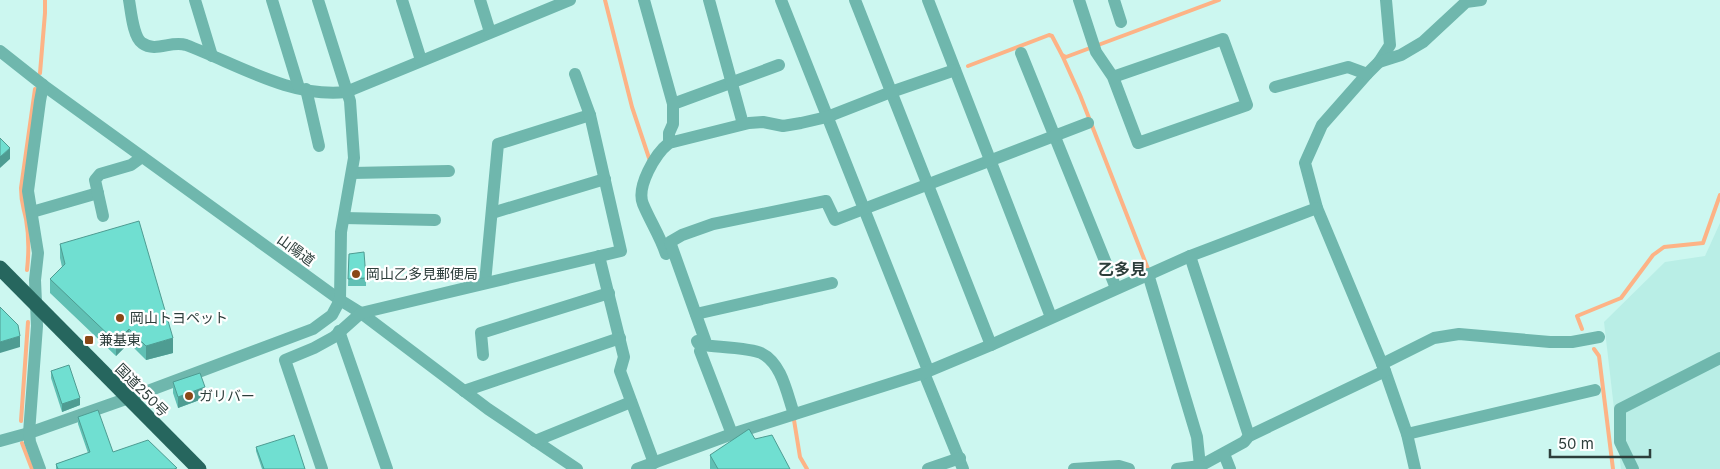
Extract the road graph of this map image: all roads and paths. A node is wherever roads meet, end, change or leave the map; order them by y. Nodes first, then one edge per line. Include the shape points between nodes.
1 (129, 0) edge
2 (195, 0) edge
3 (272, 0) edge
4 (318, 0) edge
5 (402, 0) edge
6 (480, 0) edge
7 (644, 0) edge
8 (709, 0) edge
9 (781, 0) edge
10 (855, 0) edge
11 (928, 0) edge
12 (1079, 0) edge
13 (1114, 0) edge
14 (1386, 0) edge
15 (1481, 0) edge
16 (566, 1) edge
17 (1122, 22) dead end
18 (490, 32) junction
19 (0, 51) edge
20 (1022, 53) dead end
21 (212, 56) junction
22 (421, 60) junction
23 (1379, 62) junction
24 (779, 65) dead end
25 (955, 70) junction
26 (575, 74) dead end
27 (1367, 74) junction
28 (1113, 77) junction
29 (732, 82) junction
30 (44, 85) junction
31 (1275, 87) dead end
32 (303, 88) junction
33 (346, 92) junction
34 (891, 92) junction
35 (673, 104) junction
36 (590, 115) junction
37 (827, 117) junction
38 (1088, 123) dead end
39 (743, 124) junction
40 (1055, 136) junction
41 (669, 143) junction
42 (319, 146) dead end
43 (142, 157) junction
44 (990, 160) junction
45 (449, 172) dead end
46 (352, 173) junction
47 (604, 179) junction
48 (928, 185) junction
49 (98, 194) junction
50 (1317, 208) junction
51 (864, 210) junction
52 (32, 212) junction
53 (492, 214) junction
54 (103, 216) dead end
55 (344, 218) junction
56 (435, 220) dead end
57 (599, 256) junction
58 (1190, 256) junction
59 (0, 268) edge
60 (1148, 274) junction
61 (485, 283) junction
62 (832, 283) dead end
63 (1116, 288) junction
64 (608, 293) junction
65 (340, 300) junction
66 (36, 305) junction
67 (361, 313) junction
68 (696, 314) junction
69 (1052, 317) junction
70 (339, 331) junction
71 (1599, 337) dead end
72 (620, 338) junction
73 (703, 345) junction
74 (991, 345) junction
75 (482, 355) dead end
76 (1720, 358) edge
77 (1383, 367) junction
78 (926, 372) junction
79 (1595, 390) dead end
80 (464, 391) junction
81 (128, 398) junction
82 (631, 402) junction
83 (794, 414) junction
84 (29, 433) junction
85 (732, 434) junction
86 (1407, 434) junction
87 (1250, 436) junction
88 (535, 440) junction
89 (0, 442) edge
90 (1224, 454) junction
91 (654, 463) junction
92 (962, 464) edge
93 (1200, 468) edge
94 (40, 469) edge
95 (199, 469) edge
96 (322, 469) edge
97 (386, 469) edge
98 (577, 469) edge
99 (636, 469) edge
100 (928, 469) edge
101 (1074, 469) edge
102 (1129, 469) edge
103 (1177, 469) edge
104 (1230, 469) edge
105 (1415, 469) edge
106 (1633, 469) edge

1 - 21 street via 139,42 150,48 183,44
2 - 21 street
3 - 32 street
4 - 33 street
5 - 22 street
6 - 18 street
7 - 35 street
8 - 29 street
9 - 37 street
10 - 34 street
11 - 25 street
12 - 28 street via 1094,46
13 - 17 street
14 - 23 street via 1390,45
15 - 23 street via 1466,2 1422,42 1401,56
16 - 18 street
18 - 22 street
19 - 30 street, 山陽道
20 - 40 street
21 - 32 street via 282,85
22 - 33 street
23 - 27 street
24 - 29 street
25 - 34 street
25 - 44 street
26 - 36 street
27 - 31 street via 1348,67
27 - 50 street via 1322,125 1305,163
28 - 28 street via 1138,143 1246,105 1224,39
29 - 35 street
29 - 39 street
30 - 43 street, 山陽道
30 - 52 street via 28,191
32 - 33 street via 332,94
32 - 42 street
33 - 46 street via 350,102
34 - 37 street
34 - 48 street
35 - 41 street
36 - 47 street
36 - 53 street via 498,144
37 - 39 street via 783,126 763,122
37 - 51 street
38 - 40 street
39 - 41 street
40 - 44 street
40 - 63 street
41 - 73 street via 662,148 644,181 642,202 662,241 698,343
43 - 49 street via 131,166 100,174 95,180
43 - 65 street, 山陽道
44 - 48 street
44 - 69 street
45 - 46 street
46 - 55 street
47 - 53 street
47 - 57 street via 620,251
48 - 51 street
48 - 74 street
49 - 52 street
49 - 54 street
50 - 58 street
50 - 77 street
51 - 68 street via 835,220 826,201 713,224 670,242
51 - 78 street
52 - 66 street via 38,253 34,280
53 - 61 street
55 - 56 street
55 - 65 street
57 - 61 street
57 - 64 street
58 - 60 street
58 - 87 street
59 - 66 highway, 国道250号
60 - 63 street
60 - 93 street via 1197,437
61 - 67 street
62 - 68 street
63 - 69 street
64 - 72 street
64 - 75 street via 481,333
65 - 67 street, 山陽道
65 - 81 street via 332,315 313,329
66 - 81 highway, 国道250号
66 - 84 street
67 - 70 street
67 - 80 street, 山陽道
68 - 73 street via 705,340
69 - 74 street
70 - 96 street via 314,348 285,360
70 - 97 street
71 - 77 street via 1550,342 1459,334 1434,338
72 - 80 street
72 - 82 street via 624,357 620,371
73 - 83 street via 760,352 770,358 783,381
73 - 85 street via 700,351
74 - 78 street
76 - 106 street via 1620,409 1620,442
77 - 86 street
77 - 87 street
78 - 83 street
78 - 92 street
79 - 86 street
80 - 88 street, 山陽道
81 - 84 street
81 - 95 highway, 国道250号
82 - 88 street
82 - 91 street
83 - 85 street
84 - 89 street
84 - 94 street
85 - 91 street
86 - 105 street
87 - 90 street
88 - 98 street, 山陽道
90 - 93 street
90 - 104 street
91 - 99 street
92 - 100 street
93 - 103 street
101 - 102 street via 1119,466

